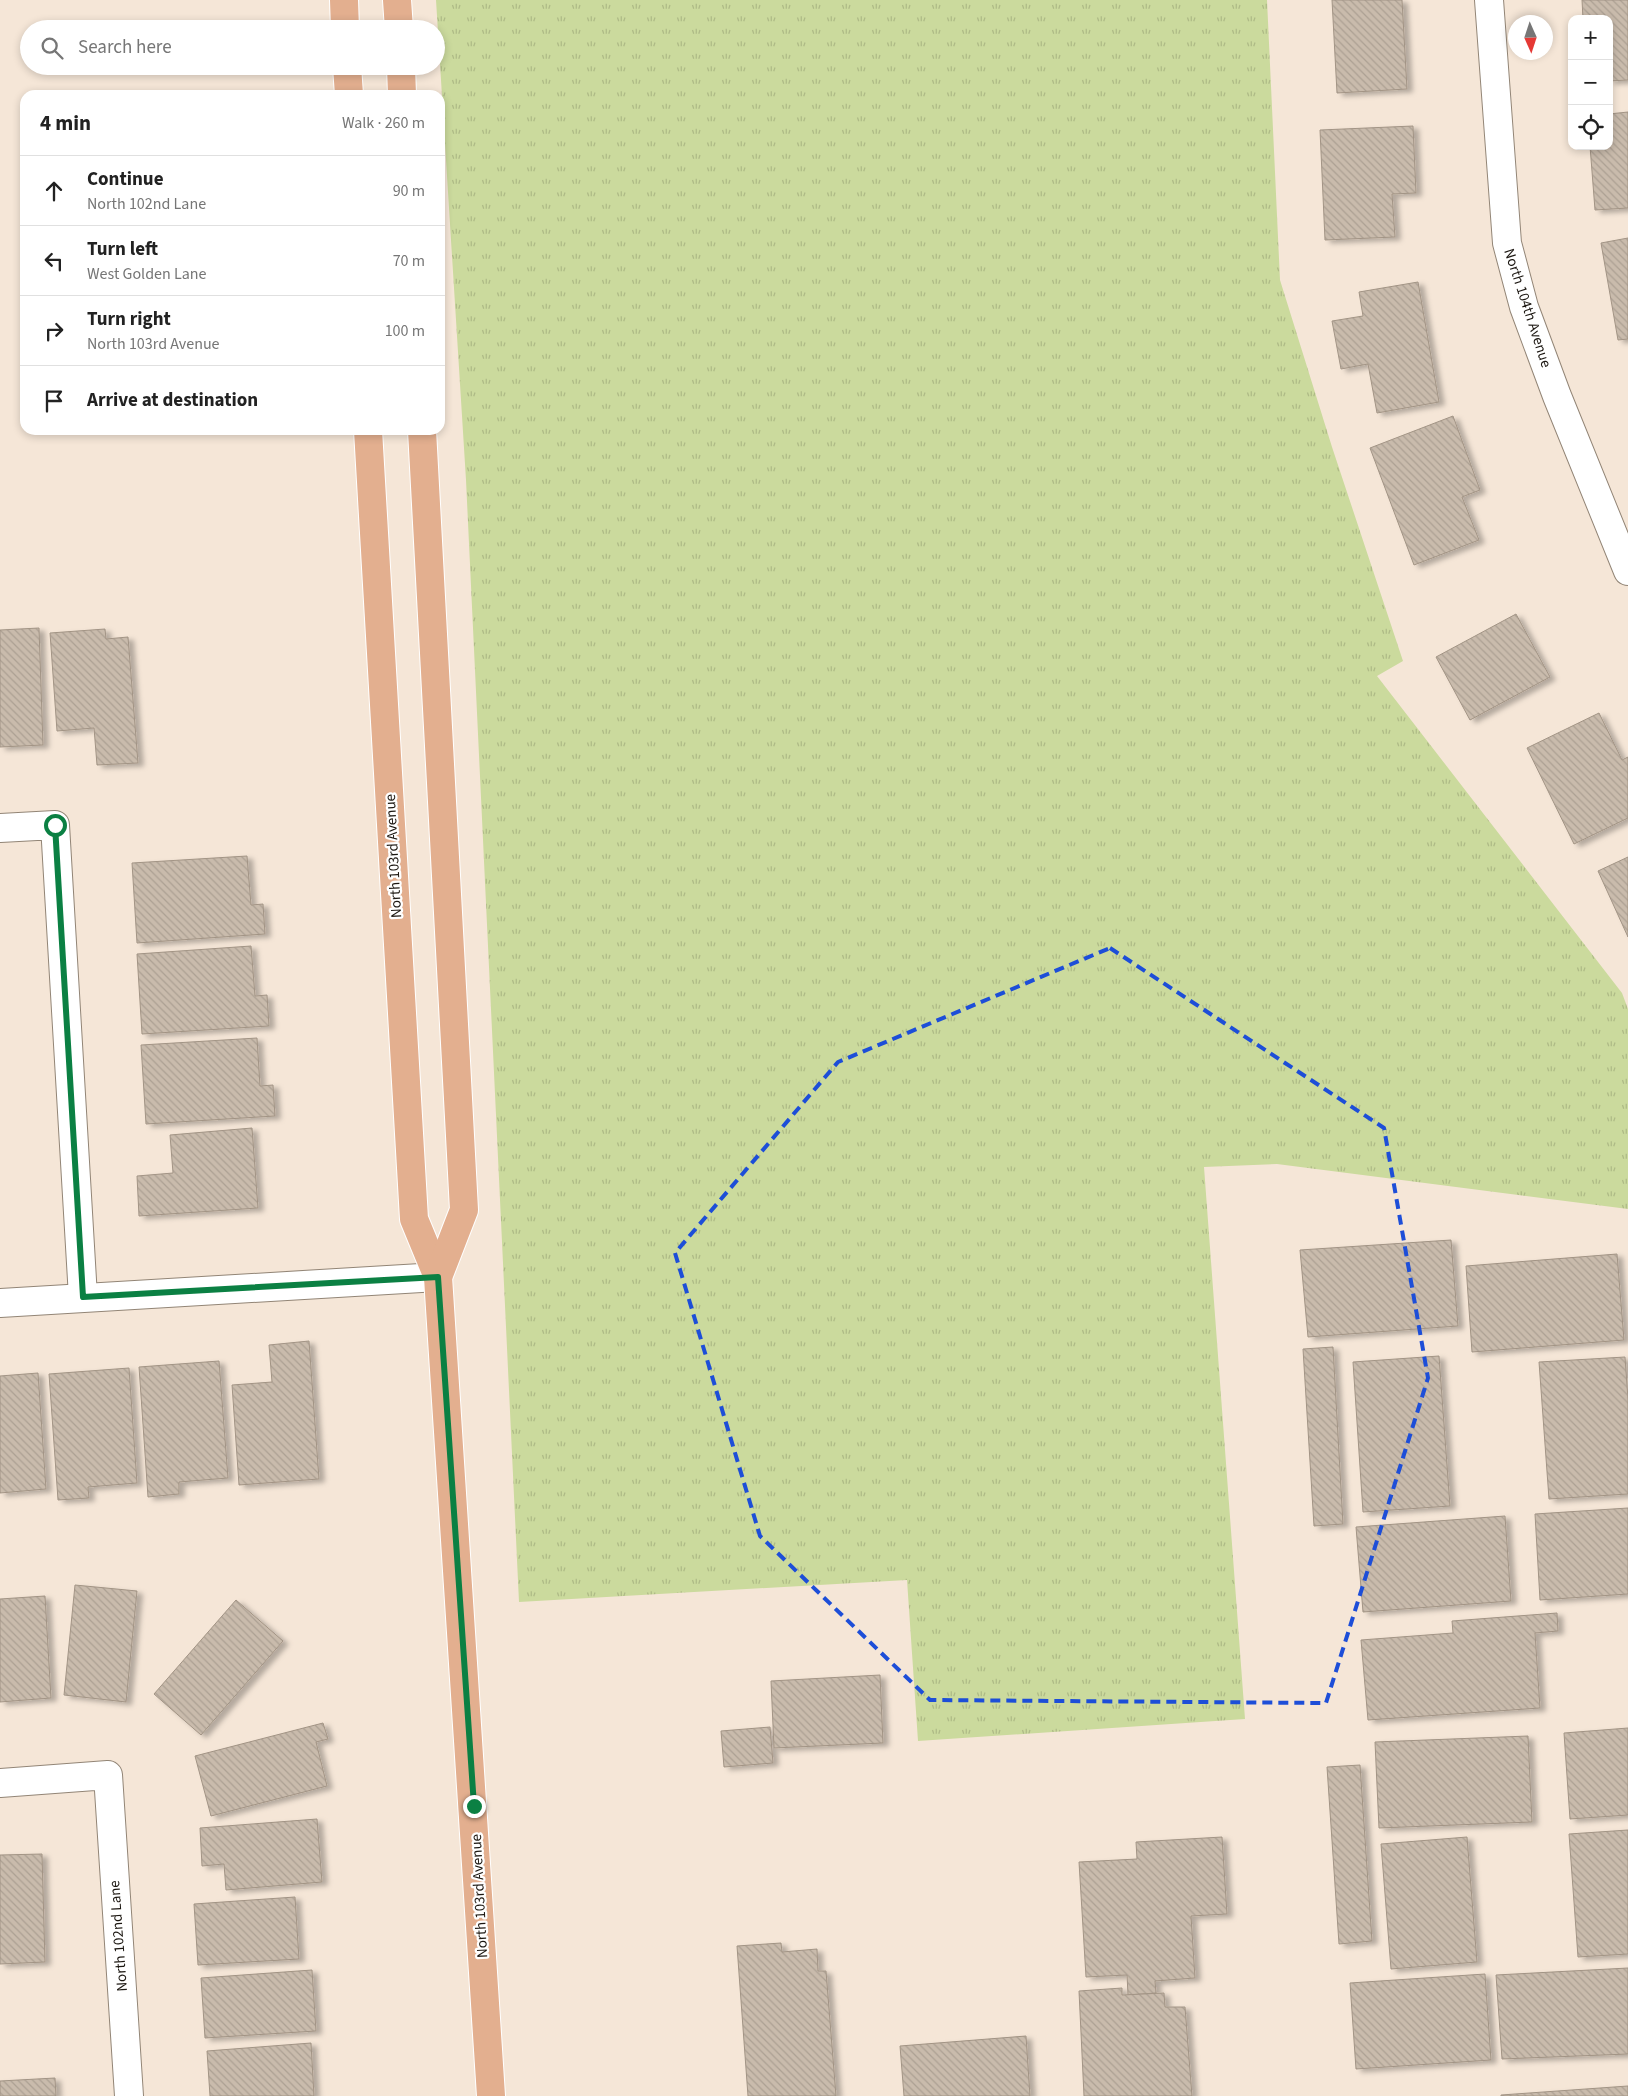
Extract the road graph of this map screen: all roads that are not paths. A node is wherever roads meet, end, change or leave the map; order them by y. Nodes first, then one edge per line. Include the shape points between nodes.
1 (344, 0) edge
2 (397, 0) edge
3 (1489, 0) edge
4 (345, 20) edge
5 (398, 20) edge
6 (348, 75) edge
7 (401, 75) edge
8 (349, 90) edge
9 (402, 90) edge
10 (368, 435) edge
11 (422, 435) edge
12 (1628, 572) edge
13 (0, 828) edge
14 (438, 1277) junction
15 (83, 1297) junction
16 (0, 1303) edge
17 (0, 1783) edge
18 (129, 2096) edge
19 (491, 2096) edge

1 - 4 main road
2 - 5 main road
3 - 12 street, North 104th Avenue via 1507,243 1524,307
6 - 8 main road
7 - 9 main road
10 - 14 main road, North 103rd Avenue via 414,1219
11 - 14 main road, North 103rd Avenue via 464,1210
13 - 15 street via 55,825
14 - 15 street
14 - 19 main road, North 103rd Avenue
15 - 16 street
17 - 18 street, North 102nd Lane via 108,1776

